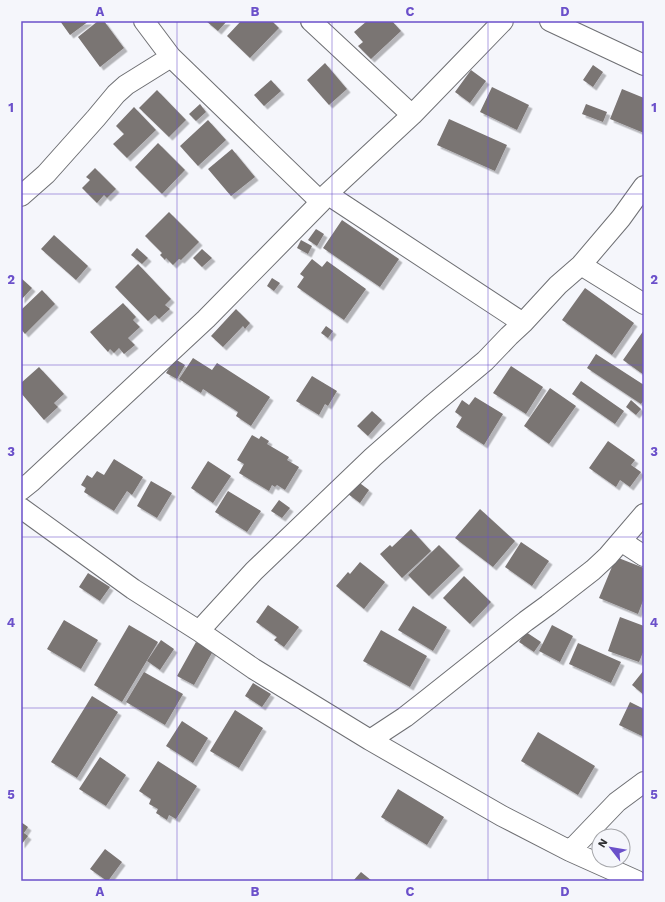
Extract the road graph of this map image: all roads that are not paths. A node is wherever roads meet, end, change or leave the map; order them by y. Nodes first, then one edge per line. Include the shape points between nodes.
1 (144, 21) edge
2 (311, 21) edge
3 (503, 21) edge
4 (550, 21) edge
5 (170, 57) junction
6 (644, 65) edge
7 (412, 115) junction
8 (644, 186) edge
9 (21, 196) edge
10 (324, 198) junction
11 (581, 265) junction
12 (644, 304) edge
13 (523, 323) junction
14 (21, 490) edge
15 (21, 508) edge
16 (644, 514) edge
17 (620, 541) junction
18 (644, 556) edge
19 (199, 631) junction
20 (370, 740) junction
21 (644, 782) edge
22 (570, 852) junction
23 (637, 881) edge

1 - 5 street
2 - 7 street
3 - 7 street
4 - 6 street
5 - 9 street via 116,94 46,174
5 - 10 street
7 - 10 street
8 - 11 street
10 - 13 street
10 - 14 street via 206,319
11 - 12 street
11 - 13 street via 558,285
13 - 19 street via 486,361 368,463 254,571
15 - 19 street via 133,589
16 - 17 street
17 - 18 street
17 - 20 street via 593,570 422,704
19 - 20 street via 254,669
20 - 22 street
21 - 22 street via 617,802
22 - 23 street

